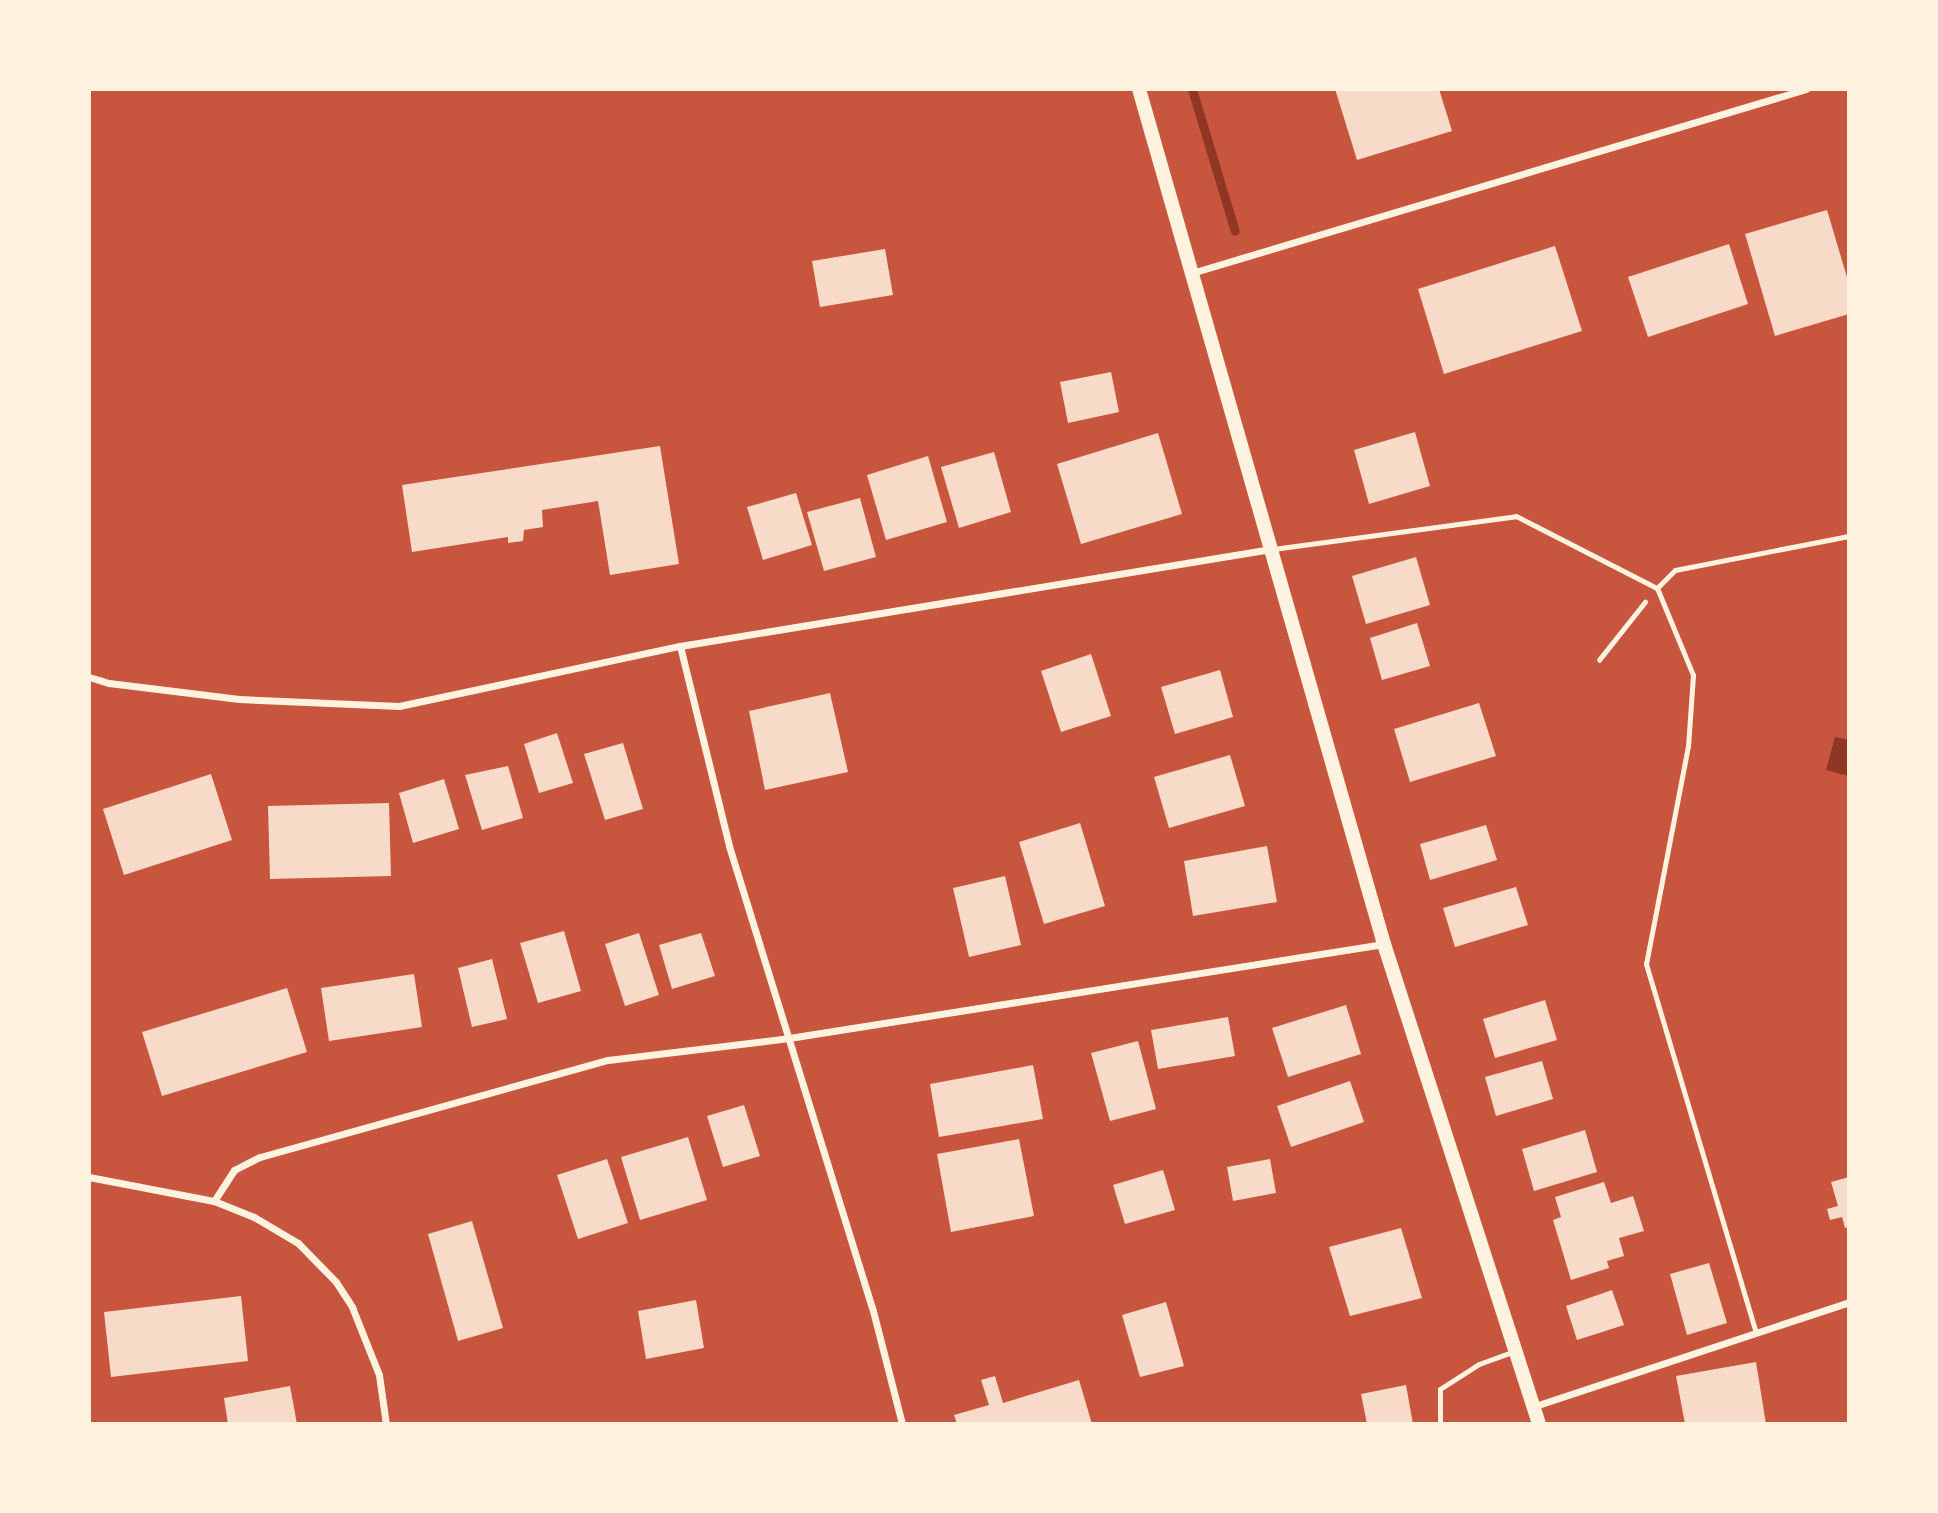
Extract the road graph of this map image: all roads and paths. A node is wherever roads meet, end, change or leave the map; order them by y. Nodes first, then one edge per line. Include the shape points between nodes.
1 (1139, 89) edge
2 (1806, 89) edge
3 (1195, 272) junction
4 (1849, 536) edge
5 (1270, 550) junction
6 (1657, 588) junction
7 (680, 646) junction
8 (1599, 660) dead end
9 (89, 677) edge
10 (1384, 944) junction
11 (789, 1038) junction
12 (89, 1177) edge
13 (214, 1201) junction
14 (1849, 1302) edge
15 (1756, 1333) junction
16 (1517, 1350) junction
17 (1535, 1406) junction
18 (386, 1424) edge
19 (902, 1424) edge
20 (1440, 1424) edge
21 (1539, 1424) edge

1 - 3 main road
2 - 3 street
3 - 5 main road
4 - 6 lane via 1675,570
5 - 6 lane via 1516,516
5 - 7 street
5 - 10 main road
6 - 8 path
6 - 15 lane via 1693,675 1688,746 1646,964
7 - 9 street via 398,706 239,699
7 - 11 street via 729,846
10 - 11 street
10 - 16 main road
11 - 13 street via 608,1060 351,1129 234,1170
11 - 19 street via 872,1307
12 - 13 street
13 - 18 street via 254,1217 298,1243 336,1282 366,1336 379,1375
14 - 15 street
15 - 17 street
16 - 17 main road
16 - 20 lane via 1479,1364 1440,1389
17 - 21 main road

